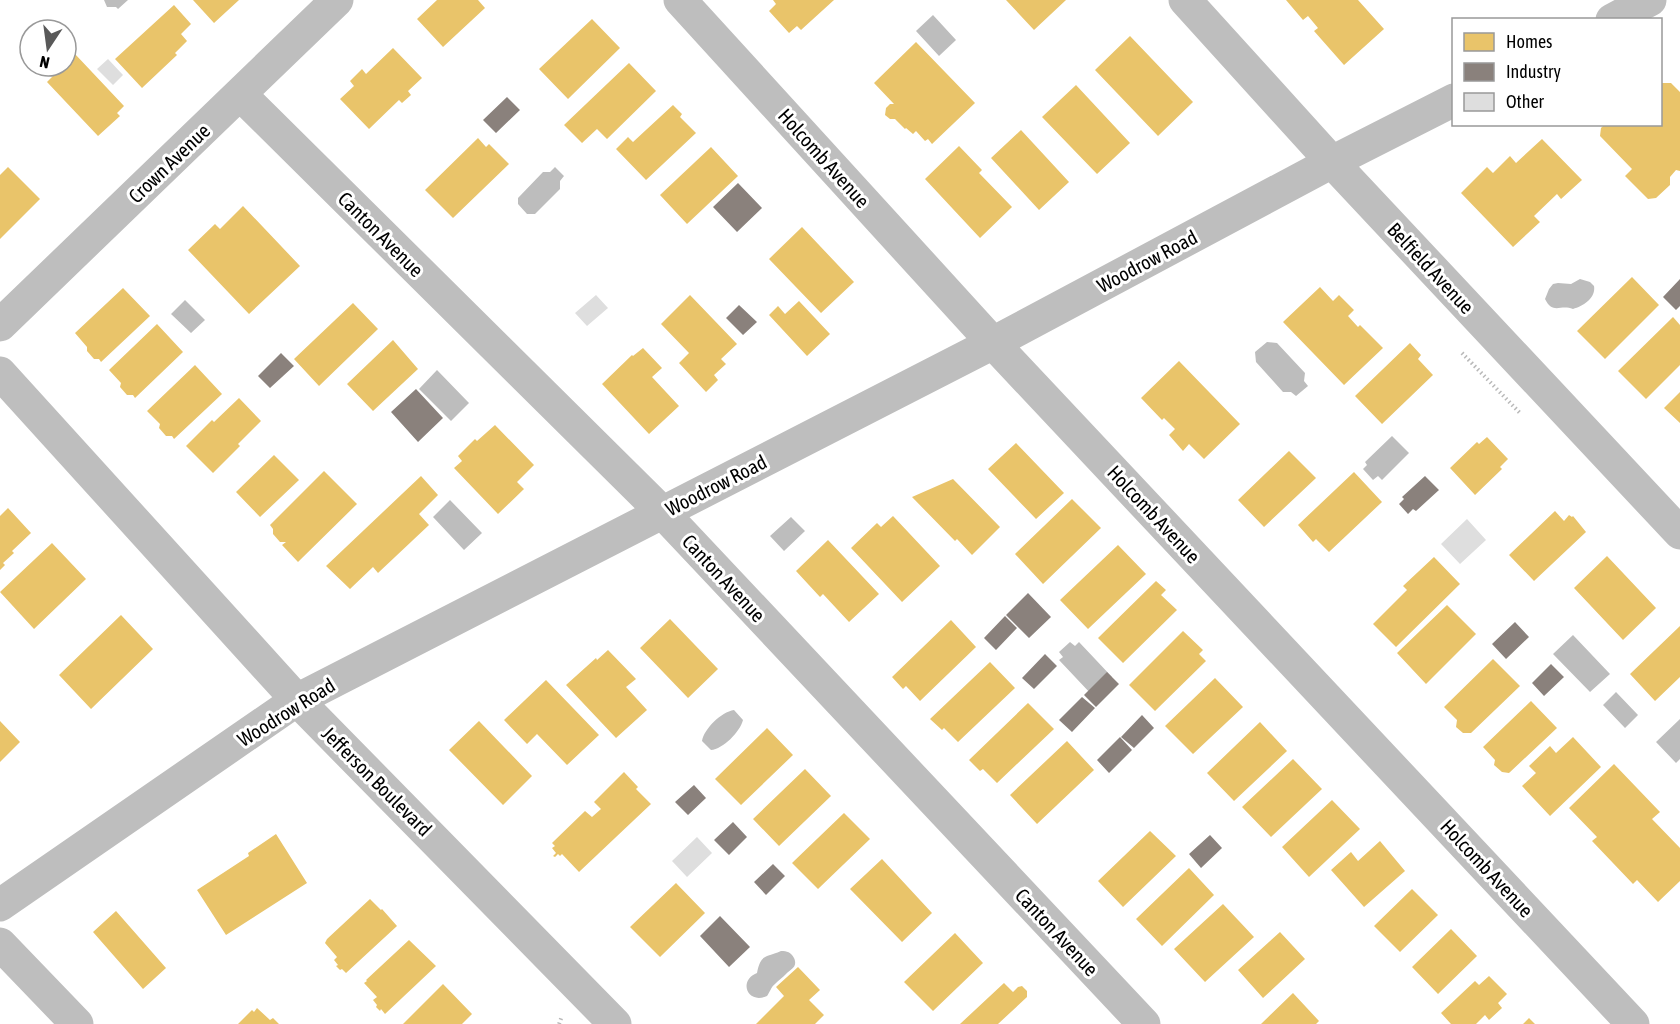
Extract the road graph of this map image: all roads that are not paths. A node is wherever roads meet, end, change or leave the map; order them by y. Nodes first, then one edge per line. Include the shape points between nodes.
1 (337, 0) edge
2 (680, 0) edge
3 (1185, 0) edge
4 (1650, 0) edge
5 (1616, 18) edge
6 (240, 94) junction
7 (1452, 101) edge
8 (1332, 162) junction
9 (0, 325) edge
10 (993, 343) junction
11 (0, 373) edge
12 (663, 513) junction
13 (1680, 533) edge
14 (297, 700) junction
15 (0, 905) edge
16 (0, 944) edge
17 (77, 1024) edge
18 (615, 1024) edge
19 (1144, 1024) edge
20 (1633, 1024) edge

1 - 6 street, Crown Avenue
2 - 10 street, Holcomb Avenue
3 - 8 street, Belfield Avenue
4 - 5 street
6 - 9 street, Crown Avenue
6 - 12 street, Canton Avenue
7 - 8 street, Woodrow Road
8 - 10 street, Woodrow Road
8 - 13 street, Belfield Avenue
10 - 12 street, Woodrow Road
10 - 20 street, Holcomb Avenue
11 - 14 street, Jefferson Boulevard
12 - 14 street, Woodrow Road
12 - 19 street, Canton Avenue
14 - 15 street, Woodrow Road
14 - 18 street, Jefferson Boulevard
16 - 17 street

